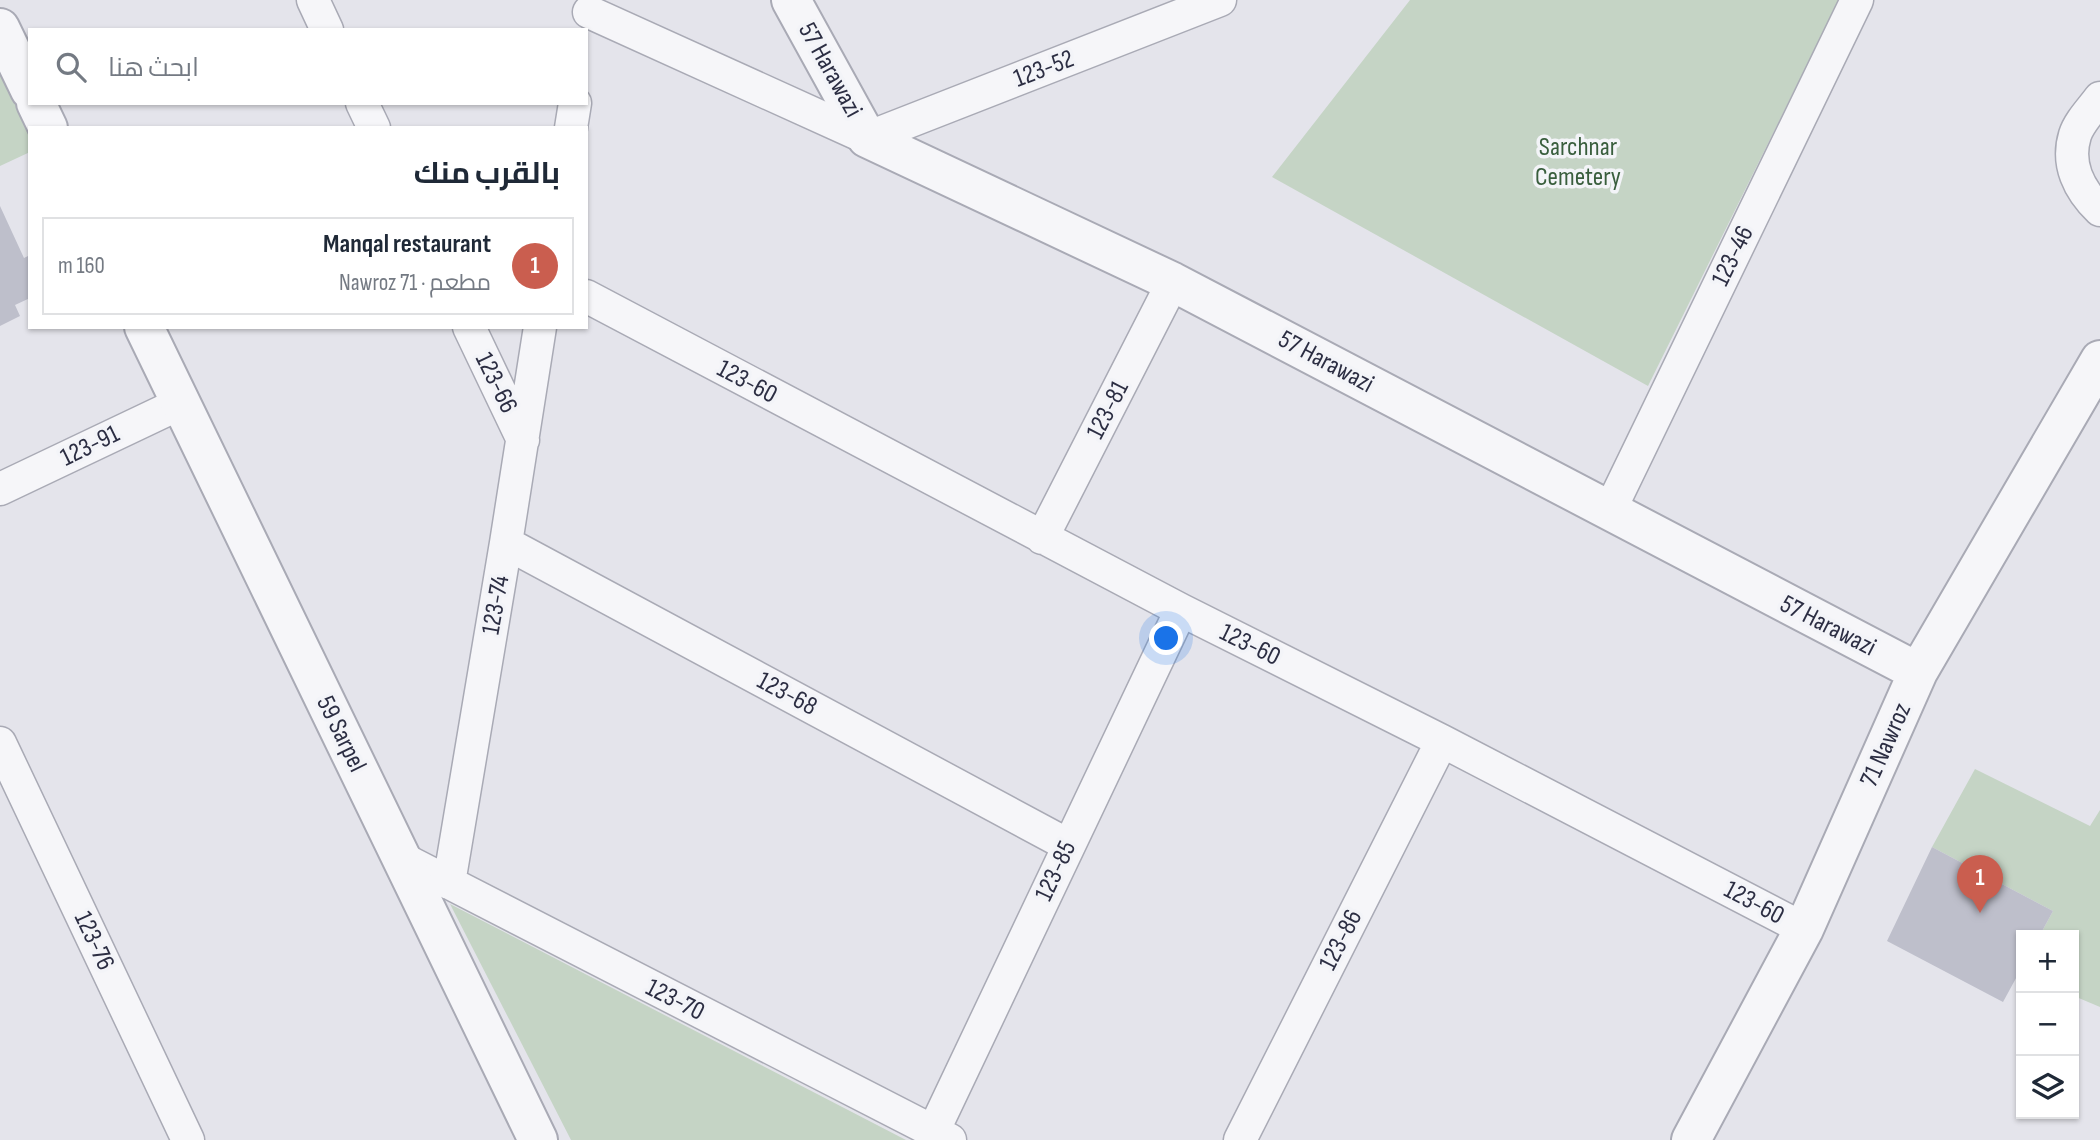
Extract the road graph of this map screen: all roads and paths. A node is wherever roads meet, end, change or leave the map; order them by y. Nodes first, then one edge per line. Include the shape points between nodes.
1 (313, 0) edge
2 (791, 0) edge
3 (1220, 0) edge
4 (1857, 0) edge
5 (586, 15) edge
6 (0, 28) edge
7 (326, 28) edge
8 (28, 86) edge
9 (2100, 98) edge
10 (37, 105) edge
11 (363, 105) edge
12 (575, 105) edge
13 (47, 126) edge
14 (373, 126) edge
15 (571, 126) edge
16 (867, 138) junction
17 (2100, 210) edge
18 (1173, 282) junction
19 (588, 297) edge
20 (145, 329) edge
21 (470, 329) edge
22 (540, 329) edge
23 (2100, 360) edge
24 (181, 403) junction
25 (523, 440) junction
26 (0, 489) edge
27 (1609, 512) junction
28 (1042, 538) junction
29 (506, 543) junction
30 (1181, 610) junction
31 (1918, 672) junction
32 (1443, 741) junction
33 (0, 743) edge
34 (1068, 845) junction
35 (401, 858) junction
36 (449, 883) junction
37 (1804, 929) junction
38 (941, 1136) edge
39 (188, 1140) edge
40 (538, 1140) edge
41 (1240, 1140) edge
42 (1691, 1140) edge

1 - 7 street
2 - 16 street, 57 Harawazi
3 - 16 street, 123-52
4 - 27 street, 123-46
5 - 16 street
6 - 8 street
9 - 17 street via 2076,134 2071,166 2087,198
10 - 13 street
11 - 14 street
12 - 15 street
16 - 18 street, 57 Harawazi
18 - 27 street, 57 Harawazi
18 - 28 street, 123-81
19 - 28 street, 123-60
20 - 24 street, 59 Sarpel
21 - 25 street, 123-66
22 - 25 street, 123-74
23 - 31 street, 71 Nawroz
24 - 26 street, 123-91
24 - 35 street, 59 Sarpel
25 - 29 street, 123-74
27 - 31 street, 57 Harawazi
28 - 30 street, 123-60
29 - 34 street, 123-68
29 - 36 street, 123-74
30 - 32 street, 123-60
30 - 34 street, 123-85
31 - 37 street, 71 Nawroz
32 - 37 street, 123-60
32 - 41 street, 123-86
33 - 39 street, 123-76
34 - 38 street, 123-85
35 - 36 street, 123-70
35 - 40 street, 59 Sarpel
36 - 38 street, 123-70
37 - 42 street, 71 Nawroz

